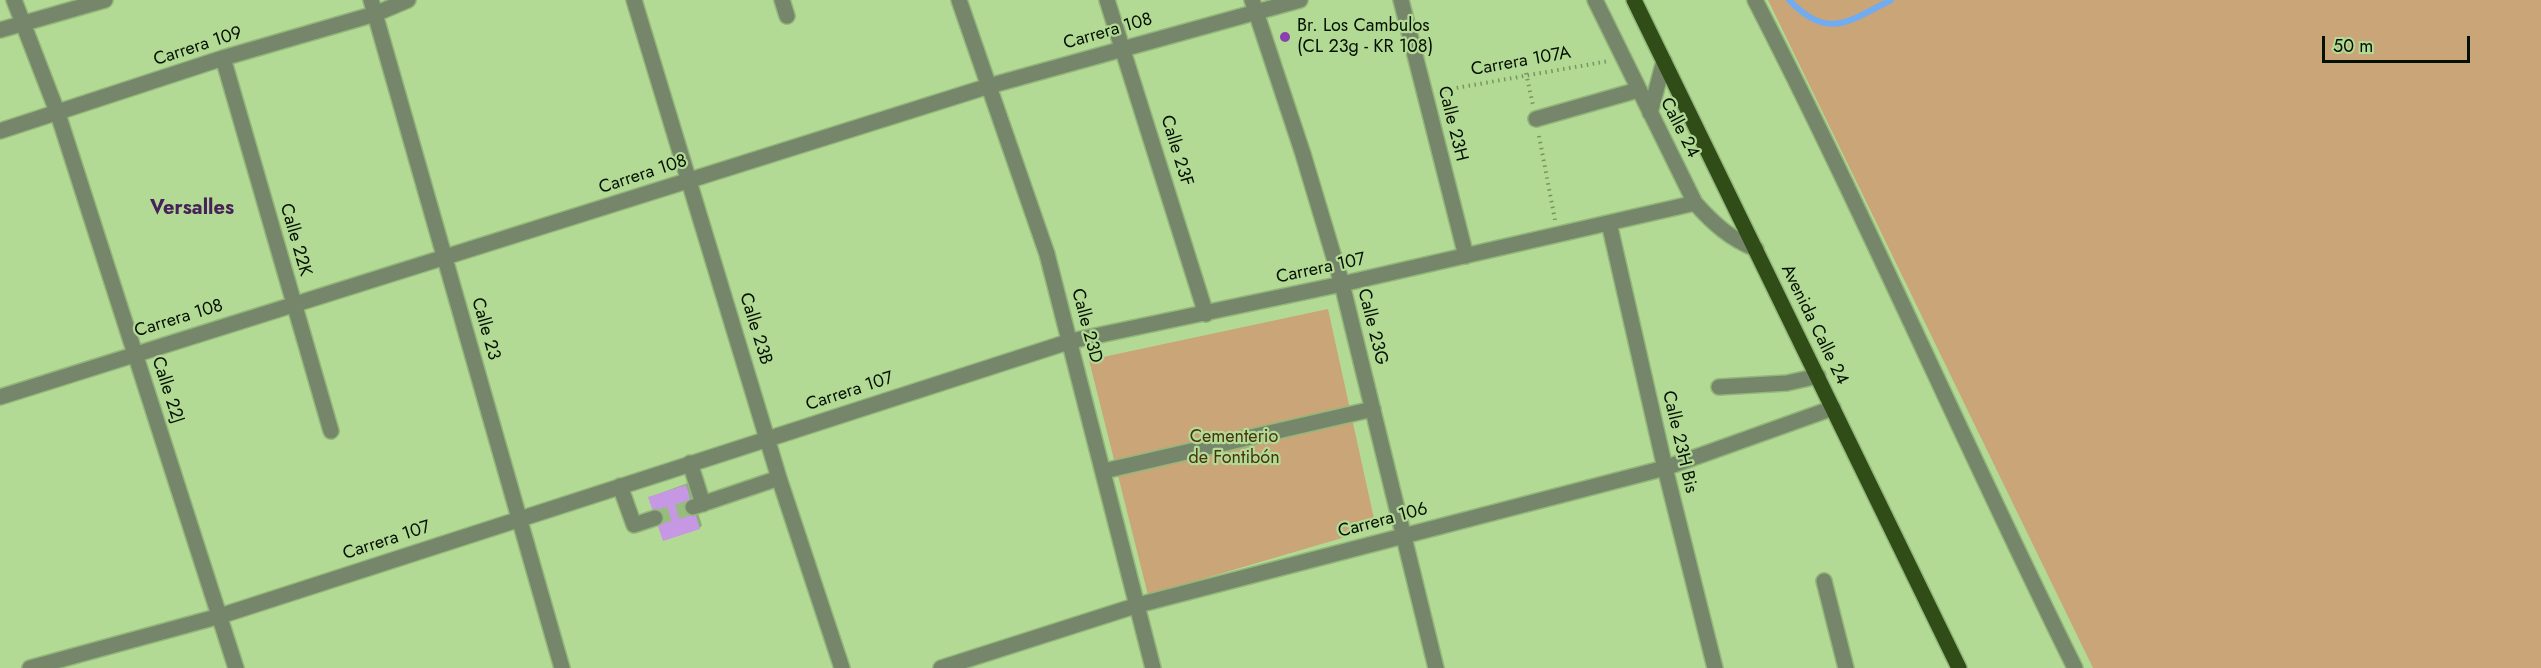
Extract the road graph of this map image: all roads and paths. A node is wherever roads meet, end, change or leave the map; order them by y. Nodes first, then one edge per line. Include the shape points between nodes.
1 (14, 0) edge
2 (105, 0) edge
3 (408, 0) edge
4 (634, 0) edge
5 (782, 0) edge
6 (959, 0) edge
7 (1107, 0) edge
8 (1300, 0) edge
9 (1401, 0) edge
10 (1594, 0) edge
11 (1634, 0) edge
12 (1755, 0) edge
13 (64, 6) edge
14 (1253, 6) edge
15 (373, 7) edge
16 (787, 16) dead end
17 (23, 23) junction
18 (0, 30) edge
19 (1124, 48) junction
20 (223, 58) junction
21 (1624, 58) junction
22 (1664, 61) junction
23 (1526, 73) junction
24 (989, 86) junction
25 (1638, 90) junction
26 (1424, 94) junction
27 (1650, 113) junction
28 (58, 114) junction
29 (1536, 119) junction
30 (0, 131) edge
31 (689, 180) junction
32 (1695, 203) junction
33 (1609, 223) junction
34 (1558, 235) junction
35 (1755, 249) junction
36 (1466, 256) junction
37 (444, 258) junction
38 (1342, 284) junction
39 (293, 304) junction
40 (1206, 314) junction
41 (1071, 341) junction
42 (134, 353) junction
43 (1818, 376) junction
44 (1719, 387) dead end
45 (0, 397) edge
46 (1833, 408) junction
47 (1373, 409) junction
48 (331, 431) dead end
49 (768, 438) junction
50 (690, 463) junction
51 (1665, 468) junction
52 (1104, 471) junction
53 (779, 478) junction
54 (620, 486) junction
55 (655, 518) tunnel mouth
56 (519, 519) junction
57 (1404, 535) junction
58 (1824, 581) dead end
59 (1138, 605) junction
60 (220, 616) junction
61 (30, 668) edge
62 (237, 668) edge
63 (562, 668) edge
64 (843, 668) edge
65 (941, 668) edge
66 (1153, 668) edge
67 (1436, 668) edge
68 (1715, 668) edge
69 (1846, 668) edge
70 (1959, 668) edge
71 (2075, 668) edge

1 - 17 street, Calle 22J
2 - 13 street
3 - 15 street, Carrera 109
4 - 31 street, Calle 23B
5 - 16 street
6 - 24 street, Calle 23D
7 - 19 street, Calle 23F
8 - 14 street, Carrera 108
9 - 26 street, Calle 23H
10 - 21 street, Calle 24
11 - 22 main road, Avenida Calle 24
12 - 71 street via 1831,147
13 - 17 street
14 - 19 street, Carrera 108
14 - 38 street, Calle 23G
15 - 20 street, Carrera 109
15 - 37 street, Calle 23
17 - 18 street
17 - 28 street, Calle 22J
19 - 24 street, Carrera 108
19 - 40 street, Calle 23F
20 - 28 street, Carrera 109
20 - 39 street, Calle 22K
21 - 23 path, Carrera 107A
21 - 25 street, Calle 24
22 - 27 street
22 - 35 main road, Avenida Calle 24
23 - 26 path, Carrera 107A
23 - 29 path
24 - 31 street, Carrera 108
24 - 41 street, Calle 23D via 1047,254
25 - 27 street, Calle 24
25 - 29 street
26 - 36 street, Calle 23H
27 - 32 street, Calle 24
28 - 30 street, Carrera 109
28 - 42 street, Calle 22J
29 - 34 path
31 - 37 street, Carrera 108
31 - 49 street, Calle 23B
32 - 33 street, Carrera 107
32 - 35 street, Calle 24 via 1716,226 1737,242
33 - 34 street, Carrera 107
33 - 51 street, Calle 23H Bis
34 - 36 street, Carrera 107
35 - 43 main road, Avenida Calle 24
36 - 38 street, Carrera 107
37 - 39 street, Carrera 108
37 - 56 street, Calle 23
38 - 40 street, Carrera 107
38 - 47 street, Calle 23G
39 - 42 street, Carrera 108
39 - 48 street, Calle 22K
40 - 41 street, Carrera 107
41 - 49 street, Carrera 107
41 - 52 street, Calle 23D
42 - 45 street, Carrera 108
42 - 60 street, Calle 22J
43 - 44 street via 1787,383
43 - 46 main road, Avenida Calle 24
46 - 51 street, Carrera 106
46 - 70 main road, Avenida Calle 24
47 - 52 street
47 - 57 street, Calle 23G
49 - 50 street, Carrera 107
49 - 53 street, Calle 23B
50 - 53 street via 698,505
50 - 54 street, Carrera 107
51 - 57 street, Carrera 106
51 - 68 street, Calle 23H Bis
52 - 59 street, Calle 23D
53 - 64 street, Calle 23B
54 - 55 street via 634,525
54 - 56 street, Carrera 107
56 - 60 street, Carrera 107
56 - 63 street, Calle 23
57 - 59 street, Carrera 106
57 - 67 street, Calle 23G
58 - 69 street
59 - 65 street, Carrera 106
59 - 66 street, Calle 23D
60 - 61 street, Carrera 107
60 - 62 street, Calle 22J

